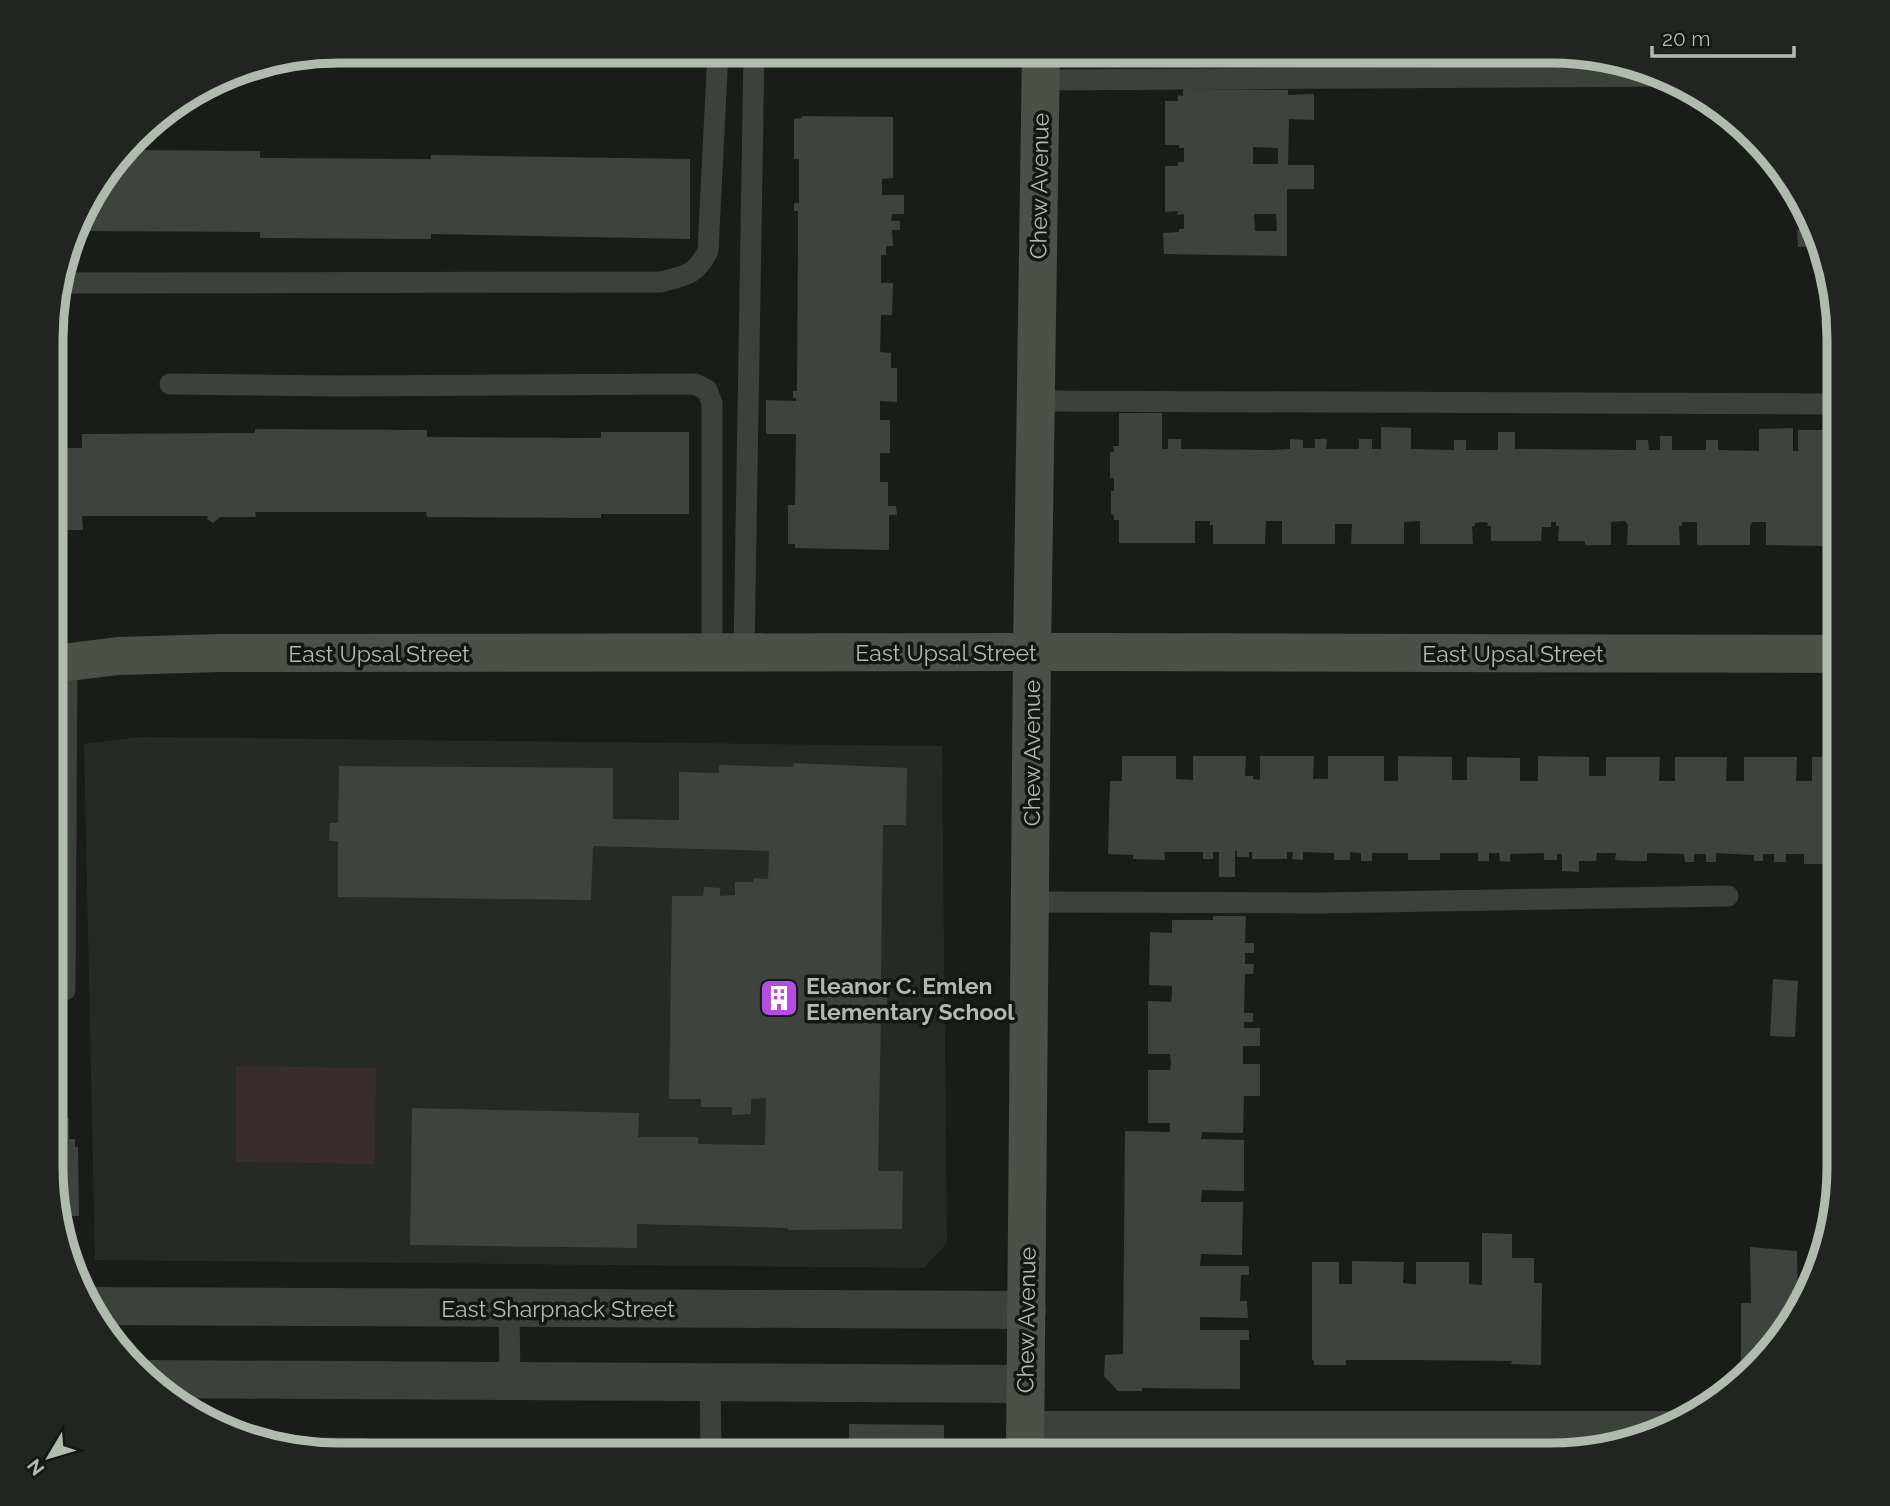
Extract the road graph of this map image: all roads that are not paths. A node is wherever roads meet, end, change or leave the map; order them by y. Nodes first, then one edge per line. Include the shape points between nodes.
1 (717, 63) edge
2 (753, 63) edge
3 (1041, 66) edge
4 (1632, 75) edge
5 (68, 283) edge
6 (170, 384) dead end
7 (1036, 401) junction
8 (1827, 404) edge
9 (1032, 652) junction
10 (728, 654) junction
11 (1827, 654) edge
12 (63, 663) edge
13 (63, 859) edge
14 (1728, 896) dead end
15 (1030, 902) junction
16 (63, 991) edge
17 (101, 1307) edge
18 (509, 1308) junction
19 (1027, 1310) junction
20 (162, 1379) edge
21 (510, 1381) junction
22 (710, 1382) junction
23 (1026, 1384) junction
24 (1632, 1431) edge
25 (1025, 1442) edge
26 (712, 1443) edge

1 - 5 lane via 708,250 700,266 685,276 660,282
2 - 10 lane
3 - 4 lane
3 - 7 street, Chew Avenue
6 - 10 lane via 695,384 707,390 712,403
7 - 8 lane
7 - 9 street, Chew Avenue
9 - 10 street, East Upsal Street
9 - 11 street, East Upsal Street
9 - 15 street, Chew Avenue
10 - 12 street, East Upsal Street via 219,653
13 - 16 lane
14 - 15 lane
15 - 19 street, Chew Avenue
17 - 18 street, East Sharpnack Street
18 - 19 street, East Sharpnack Street
18 - 21 lane
19 - 23 street, Chew Avenue
20 - 21 street
21 - 22 street
22 - 23 street
22 - 26 lane
23 - 25 street, Chew Avenue
24 - 25 street

